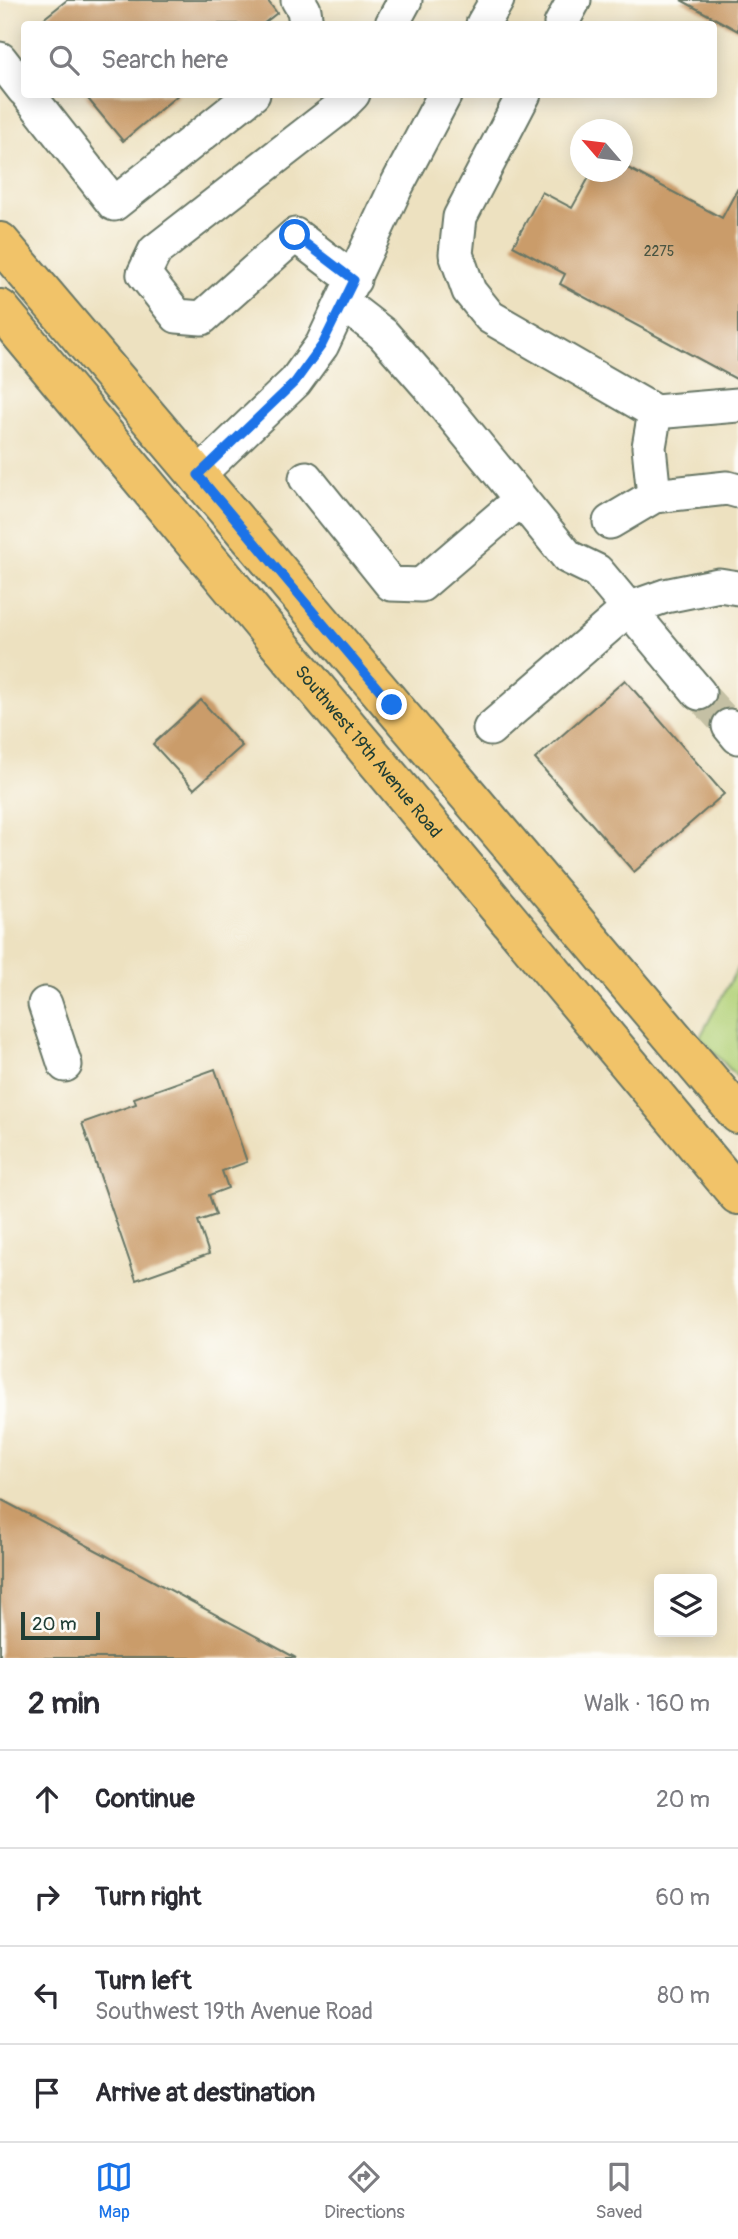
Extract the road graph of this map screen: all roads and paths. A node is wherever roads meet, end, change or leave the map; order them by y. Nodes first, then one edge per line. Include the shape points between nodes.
1 (298, 0) edge
2 (405, 0) edge
3 (496, 0) edge
4 (574, 0) edge
5 (306, 21) edge
6 (394, 21) edge
7 (485, 21) edge
8 (563, 21) edge
9 (0, 59) edge
10 (21, 86) edge
11 (31, 98) edge
12 (248, 98) edge
13 (349, 98) edge
14 (444, 98) edge
15 (522, 98) edge
16 (0, 242) edge
17 (348, 292) junction
18 (0, 309) edge
19 (738, 405) edge
20 (655, 412) junction
21 (198, 475) junction
22 (306, 478) dead end
23 (738, 491) edge
24 (654, 496) junction
25 (520, 500) junction
26 (610, 522) dead end
27 (738, 588) edge
28 (628, 609) junction
29 (699, 693) tunnel mouth
30 (490, 729) dead end
31 (45, 1004) dead end
32 (65, 1065) dead end
33 (738, 1114) edge
34 (738, 1195) edge

1 - 5 lane
2 - 6 lane
3 - 7 lane
4 - 8 lane
9 - 10 lane
11 - 12 lane via 114,204
13 - 17 lane via 155,251 144,274 177,316 202,318 295,235
14 - 17 lane
15 - 20 lane via 460,217 456,254 469,291 490,317
16 - 21 main road
17 - 21 lane via 322,345 295,382
17 - 25 lane
18 - 34 main road, Southwest 19th Avenue Road
19 - 20 lane
20 - 24 lane via 649,447
21 - 33 main road
22 - 25 lane via 391,583 421,585
23 - 24 lane via 727,488
24 - 26 lane
25 - 28 lane via 568,557 597,571
27 - 28 lane via 719,585
28 - 29 lane
28 - 30 lane
31 - 32 lane

